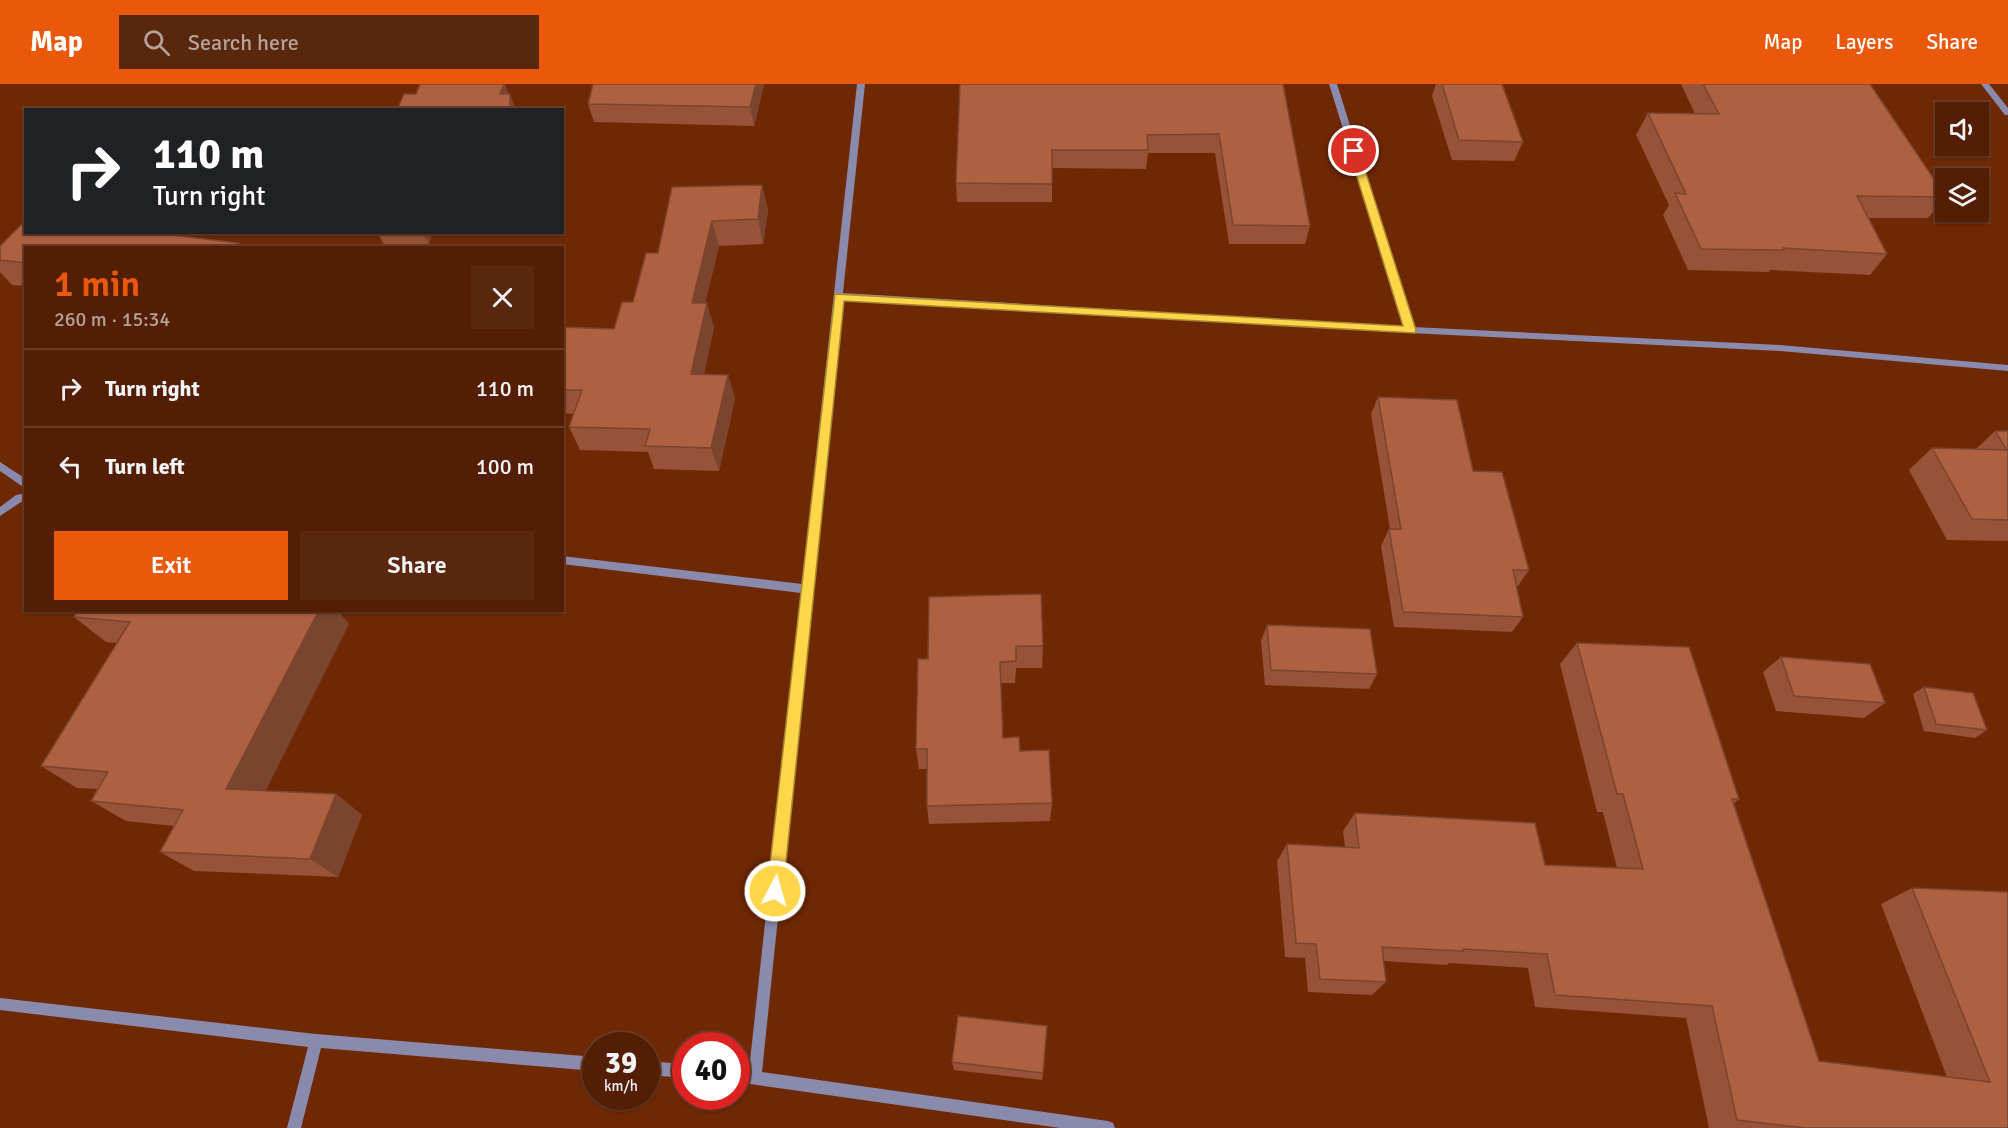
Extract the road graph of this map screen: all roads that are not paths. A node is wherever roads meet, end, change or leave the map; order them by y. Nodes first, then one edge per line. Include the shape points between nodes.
1 (861, 84) edge
2 (1333, 84) edge
3 (1985, 84) edge
4 (2008, 113) edge
5 (839, 296) junction
6 (1410, 330) junction
7 (2008, 368) edge
8 (0, 466) edge
9 (24, 484) edge
10 (24, 497) edge
11 (0, 512) edge
12 (564, 560) edge
13 (807, 589) junction
14 (0, 1004) edge
15 (316, 1041) junction
16 (582, 1063) edge
17 (750, 1077) edge
18 (755, 1077) junction
19 (294, 1128) edge
20 (1108, 1128) edge

1 - 5 street
2 - 6 street
3 - 4 street
5 - 6 street
5 - 13 street
6 - 7 street via 1780,348
8 - 9 street
10 - 11 street
12 - 13 street
13 - 18 street
14 - 15 street
15 - 16 street
15 - 19 street
17 - 18 street
18 - 20 street

